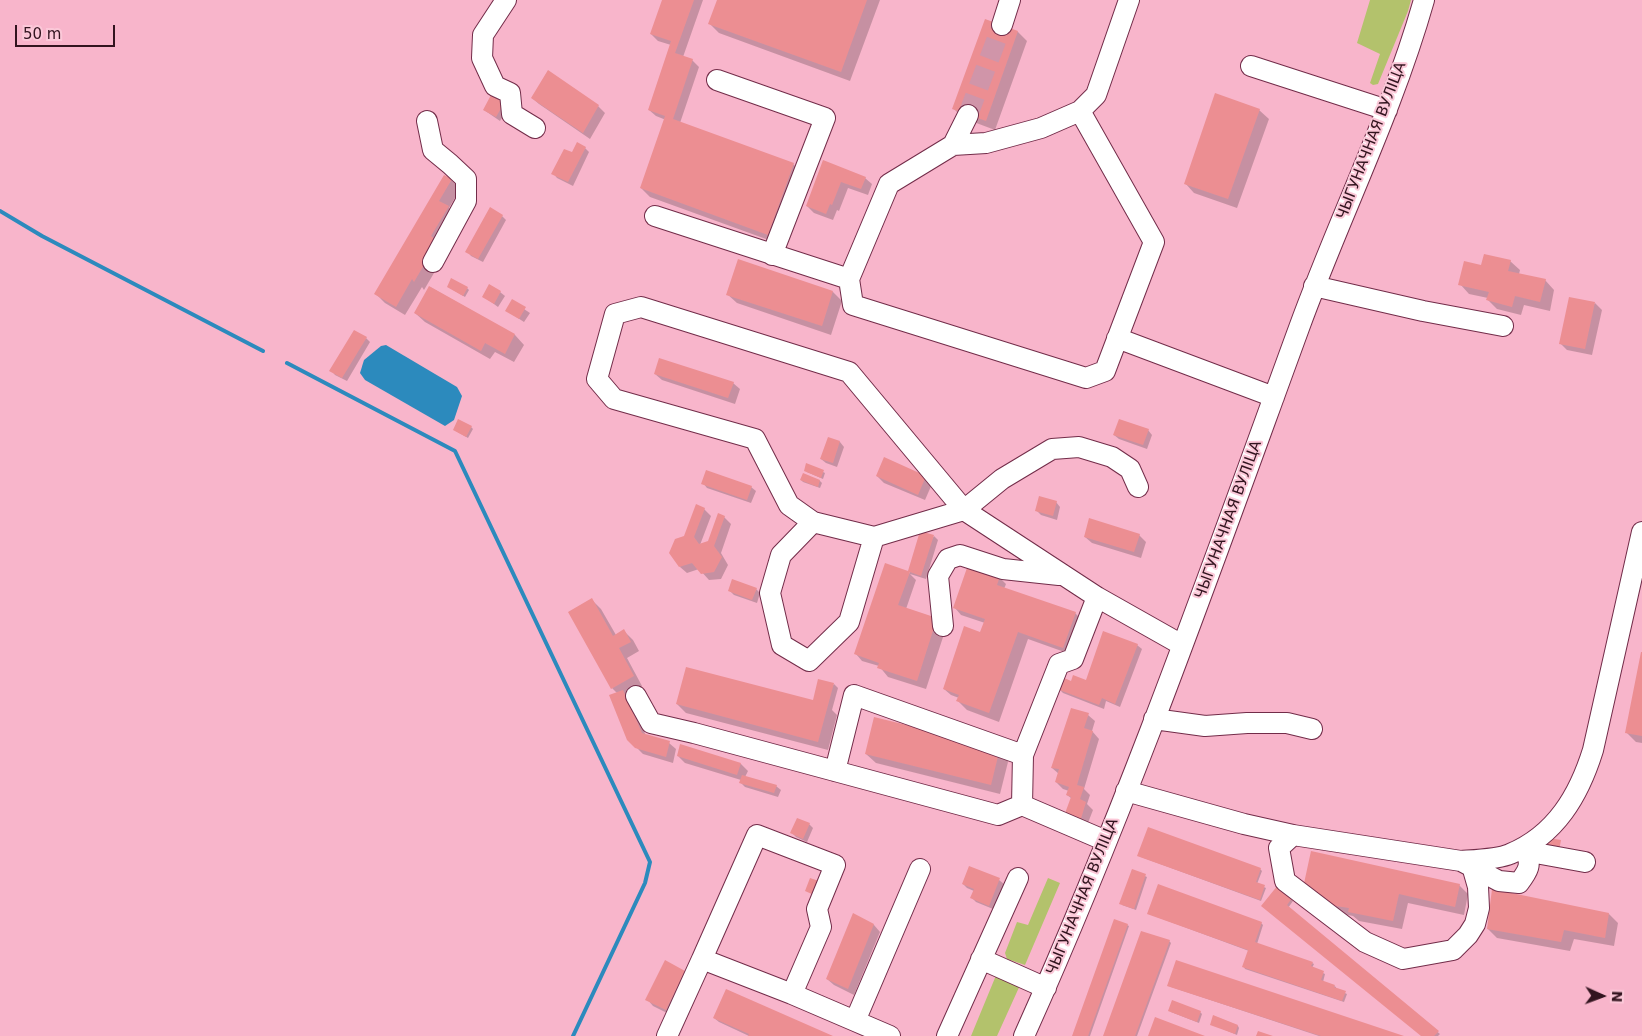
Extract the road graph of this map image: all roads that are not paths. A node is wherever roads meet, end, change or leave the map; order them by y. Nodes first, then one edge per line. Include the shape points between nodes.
1 (506, 0) edge
2 (1010, 0) edge
3 (1129, 0) edge
4 (1424, 0) edge
5 (1002, 25) tunnel mouth
6 (1251, 66) dead end
7 (718, 80) dead end
8 (1387, 110) junction
9 (1080, 112) junction
10 (968, 115) tunnel mouth
11 (427, 121) dead end
12 (535, 128) dead end
13 (953, 145) junction
14 (655, 216) dead end
15 (772, 255) junction
16 (433, 262) dead end
17 (849, 279) junction
18 (1314, 286) junction
19 (1503, 326) dead end
20 (1117, 338) junction
21 (1274, 397) junction
22 (1138, 487) dead end
23 (964, 510) junction
24 (813, 522) junction
25 (1642, 532) edge
26 (874, 537) junction
27 (1064, 576) junction
28 (1097, 597) junction
29 (942, 626) dead end
30 (1182, 645) junction
31 (636, 696) dead end
32 (1154, 719) junction
33 (1312, 728) dead end
34 (1023, 755) junction
35 (835, 771) junction
36 (1126, 791) junction
37 (1022, 805) junction
38 (1294, 835) junction
39 (1106, 841) junction
40 (1523, 850) junction
41 (1585, 862) dead end
42 (1467, 864) junction
43 (920, 869) dead end
44 (1018, 878) dead end
45 (702, 959) junction
46 (981, 959) junction
47 (1046, 988) junction
48 (792, 994) junction
49 (855, 1021) junction
50 (667, 1036) edge
51 (890, 1036) edge
52 (947, 1036) edge
53 (1024, 1036) edge

1 - 12 street via 483,35 482,58 495,86 510,93 512,114
2 - 5 street
3 - 9 street via 1096,95
4 - 8 street, ЧЫГУНАЧНАЯ ВУЛІЦА
6 - 8 street
7 - 15 street via 825,118
8 - 18 street, ЧЫГУНАЧНАЯ ВУЛІЦА
9 - 13 street via 1041,128 986,143
9 - 20 street via 1154,242
10 - 13 street
11 - 16 street via 433,150 466,179 466,201
13 - 17 street via 889,184
14 - 15 street
15 - 17 street
17 - 20 street via 853,305 1086,378 1105,372
18 - 19 street
18 - 21 street, ЧЫГУНАЧНАЯ ВУЛІЦА
20 - 21 street
21 - 30 street, ЧЫГУНАЧНАЯ ВУЛІЦА
22 - 23 street via 1130,469 1112,457 1079,447 1052,449 1002,479
23 - 24 street via 849,372 641,307 615,314 596,379 614,399 755,439 789,505
23 - 26 street
23 - 27 street
24 - 26 street
24 - 26 street via 781,554 770,593 782,644 809,661 848,622
25 - 40 street via 1585,774 1574,798 1559,818
27 - 28 street
27 - 29 street via 1003,569 960,555 948,559 938,576
28 - 30 street
28 - 34 street via 1073,659 1059,664
30 - 32 street, ЧЫГУНАЧНАЯ ВУЛІЦА
31 - 35 street via 651,723
32 - 33 street via 1205,726 1287,723
32 - 36 street, ЧЫГУНАЧНАЯ ВУЛІЦА
34 - 35 street via 854,695
34 - 37 street
35 - 37 street via 998,815
36 - 38 street
36 - 39 street, ЧЫГУНАЧНАЯ ВУЛІЦА
37 - 39 street
38 - 42 street
38 - 42 street via 1279,848 1285,881 1365,942 1403,959 1453,950 1468,936 1479,908 1478,887
39 - 47 street, ЧЫГУНАЧНАЯ ВУЛІЦА
40 - 41 street
40 - 42 street
40 - 42 street via 1530,861 1519,883 1498,881
43 - 49 street
44 - 46 street
45 - 48 street
45 - 48 street via 757,835 775,841 835,865 817,909 821,927
45 - 50 street
46 - 47 street
46 - 52 street
47 - 53 street, ЧЫГУНАЧНАЯ ВУЛІЦА
48 - 49 street
49 - 51 street

